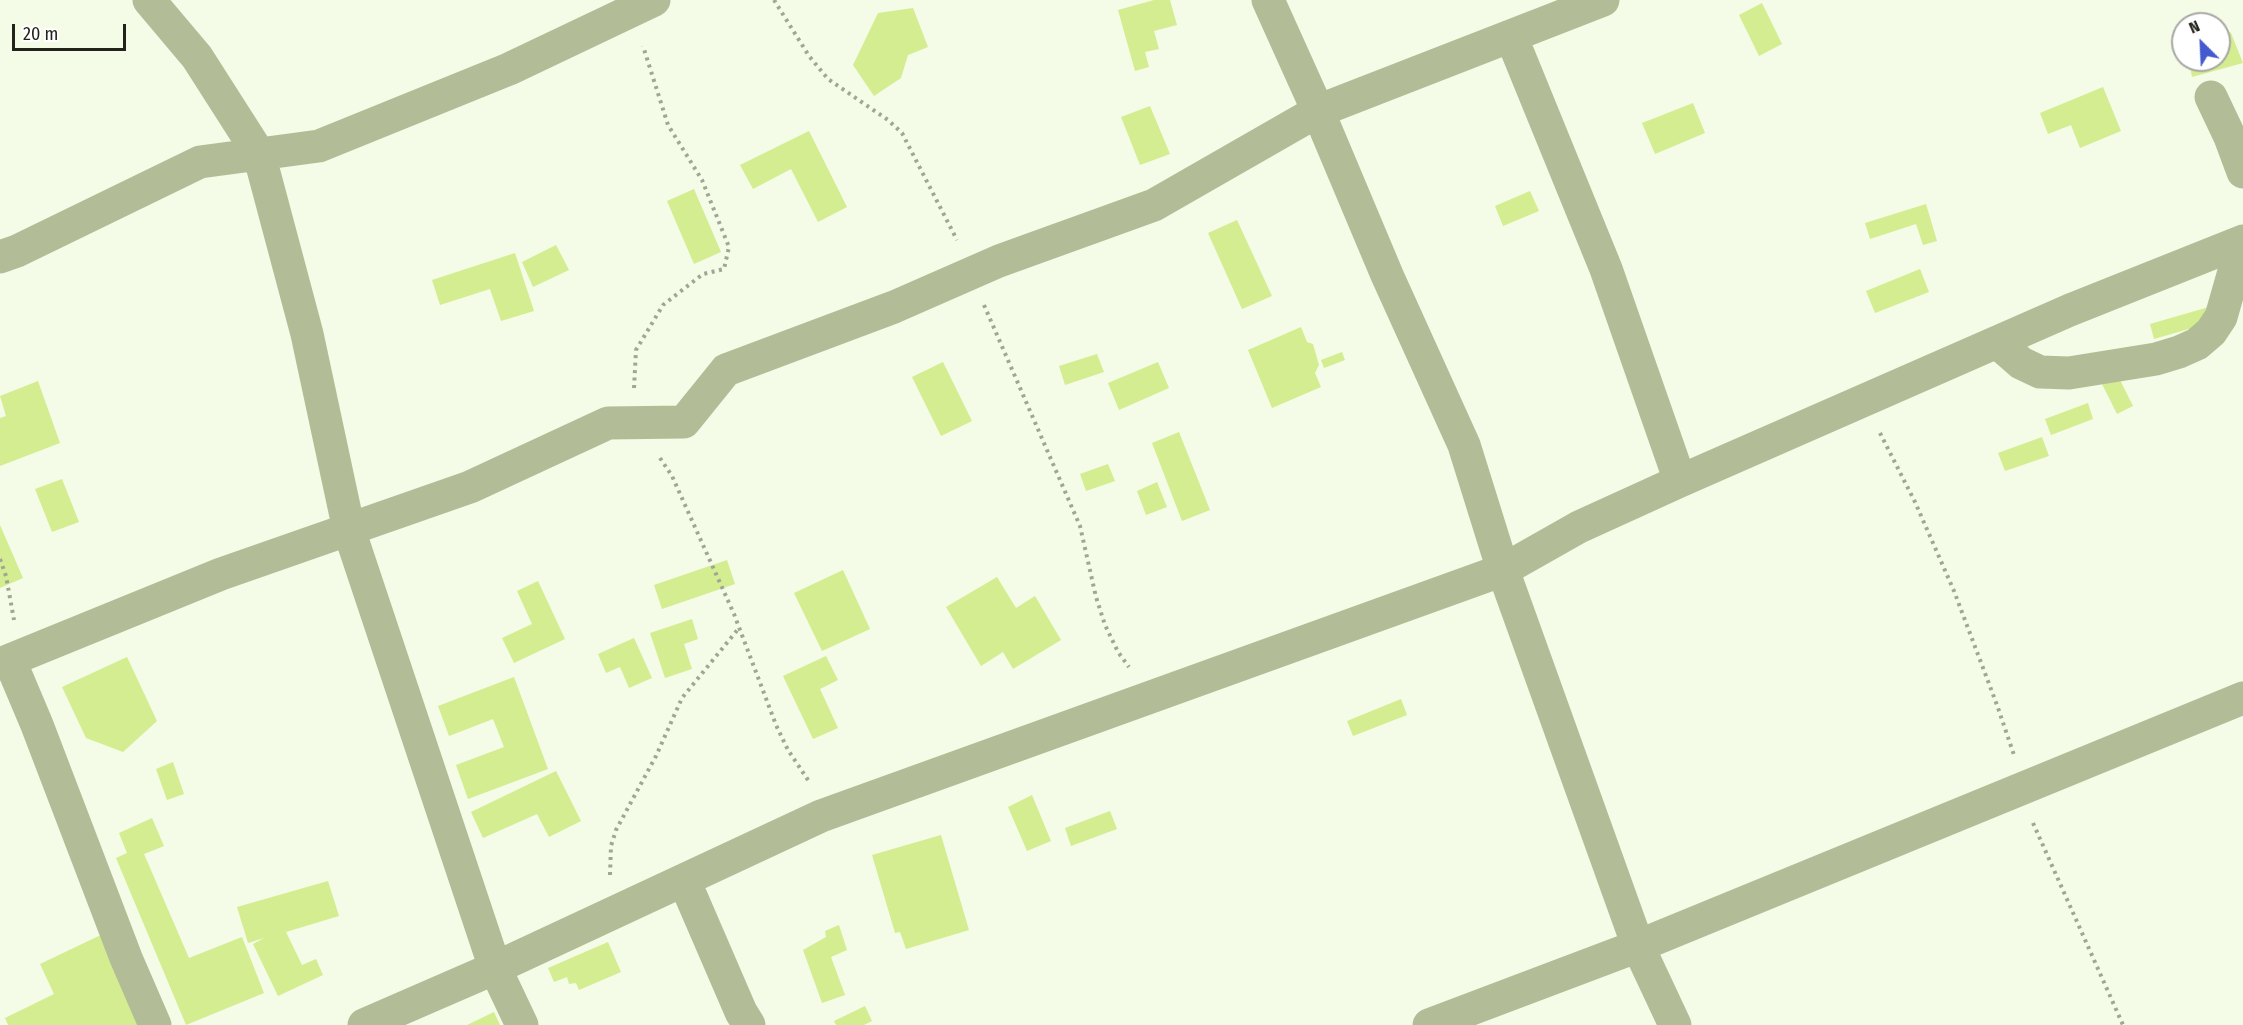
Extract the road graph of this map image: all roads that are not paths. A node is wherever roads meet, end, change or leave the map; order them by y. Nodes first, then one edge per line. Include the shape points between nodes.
1 (149, 0) edge
2 (654, 0) edge
3 (1268, 0) edge
4 (1603, 0) edge
5 (1511, 36) junction
6 (2211, 97) dead end
7 (1318, 111) junction
8 (260, 154) junction
9 (2243, 172) edge
10 (2240, 242) edge
11 (0, 257) edge
12 (1997, 342) junction
13 (1680, 481) junction
14 (349, 530) junction
15 (1503, 570) junction
16 (5, 663) edge
17 (2243, 698) edge
18 (684, 880) junction
19 (1638, 946) junction
20 (495, 968) junction
21 (155, 1025) edge
22 (363, 1025) edge
23 (522, 1025) edge
24 (749, 1025) edge
25 (1429, 1025) edge
26 (1675, 1025) edge

1 - 8 street via 197,57
2 - 8 street via 509,69 392,118 319,146
3 - 7 street
4 - 5 street
5 - 7 street
5 - 13 street via 1606,269
6 - 9 street
7 - 14 street via 1155,205 999,261 894,308 726,370 684,422 609,423 470,487
7 - 15 street via 1464,445
8 - 11 street via 200,162
8 - 14 street via 307,334
10 - 12 street
10 - 12 street via 2221,317 2197,344 2179,352 2069,373 2040,372 2021,363
12 - 13 street
13 - 15 street via 1579,527
14 - 16 street via 221,574
14 - 20 street
15 - 18 street via 821,816
15 - 19 street
16 - 21 street via 37,725
17 - 19 street
18 - 20 street
18 - 24 street
19 - 25 street
19 - 26 street
20 - 22 street
20 - 23 street

